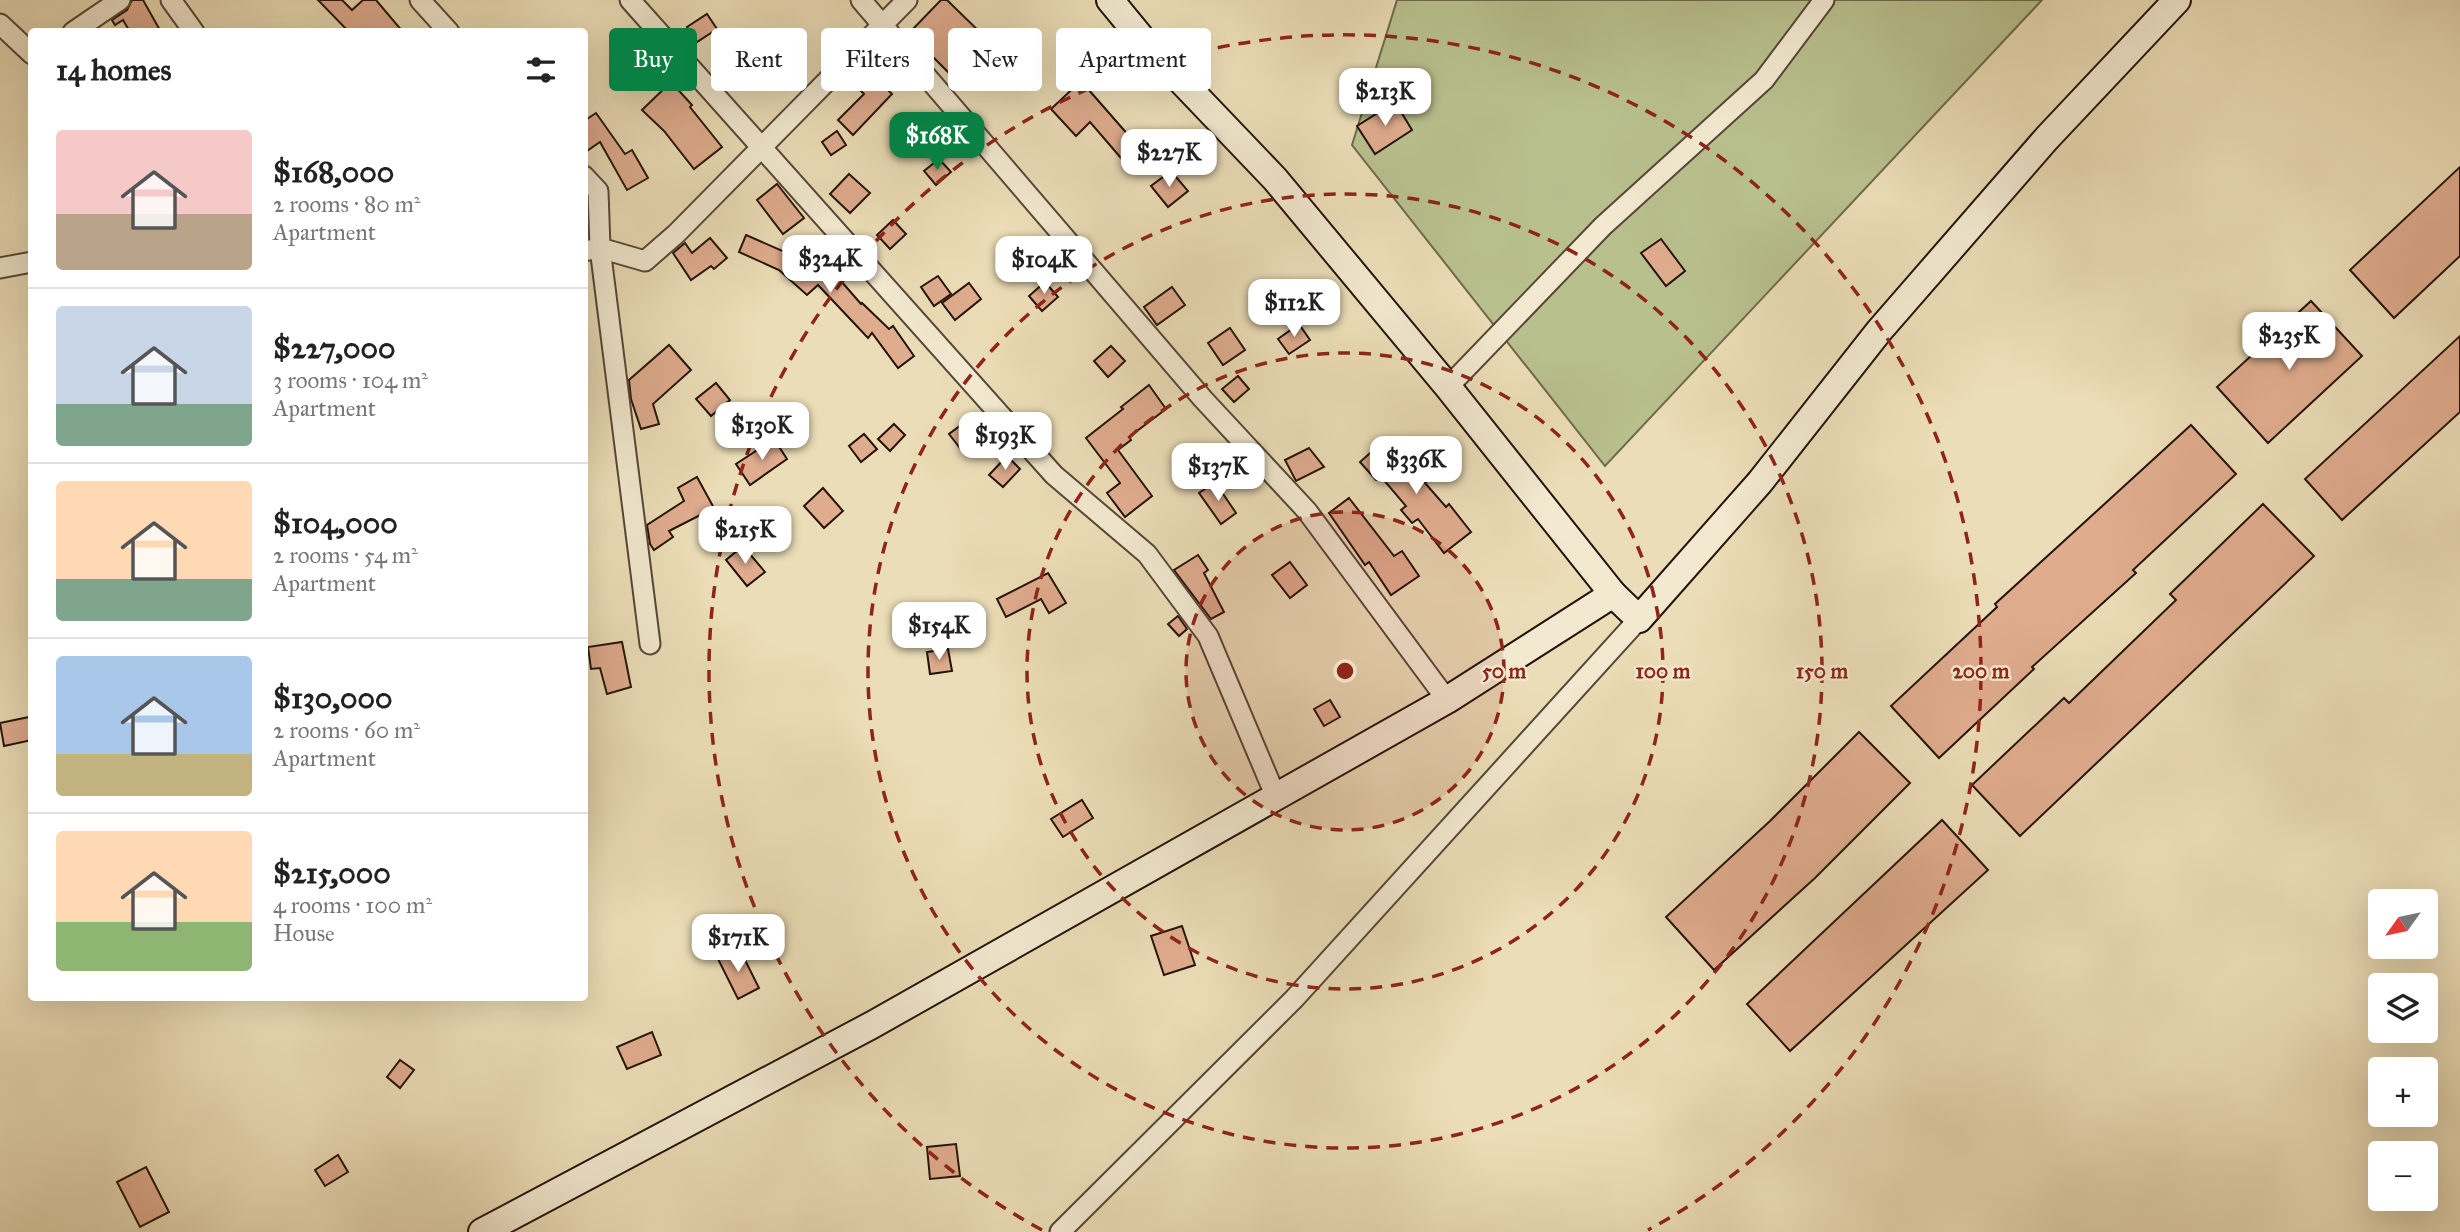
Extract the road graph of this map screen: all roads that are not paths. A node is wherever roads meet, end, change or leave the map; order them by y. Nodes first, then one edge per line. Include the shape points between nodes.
1 (120, 0) edge
2 (171, 0) edge
3 (630, 0) edge
4 (861, 0) edge
5 (907, 0) edge
6 (1110, 0) edge
7 (1824, 0) edge
8 (2177, 0) edge
9 (429, 3) edge
10 (0, 24) edge
11 (882, 25) junction
12 (79, 28) edge
13 (191, 28) edge
14 (446, 28) edge
15 (28, 50) edge
16 (762, 147) junction
17 (588, 180) edge
18 (592, 250) edge
19 (28, 263) edge
20 (0, 268) edge
21 (1448, 387) junction
22 (1614, 594) junction
23 (1639, 619) junction
24 (650, 644) dead end
25 (1447, 700) junction
26 (1276, 797) junction
27 (482, 1232) edge
28 (1060, 1232) edge

1 - 12 street
2 - 13 street
3 - 16 street
4 - 11 street
5 - 11 street
6 - 21 main road via 1275,179
7 - 21 street via 1764,80 1603,226
8 - 23 main road via 2047,138 1879,331 1760,482
9 - 14 street
10 - 15 street
11 - 16 street
11 - 25 street via 1203,399 1307,511
16 - 18 street via 645,261
16 - 26 street via 1054,475 1147,554 1208,636
17 - 18 street via 598,191
18 - 24 street
19 - 20 street
21 - 22 main road
22 - 23 main road
22 - 25 main road
23 - 28 street via 1294,999
25 - 26 main road
26 - 27 main road via 872,1025

